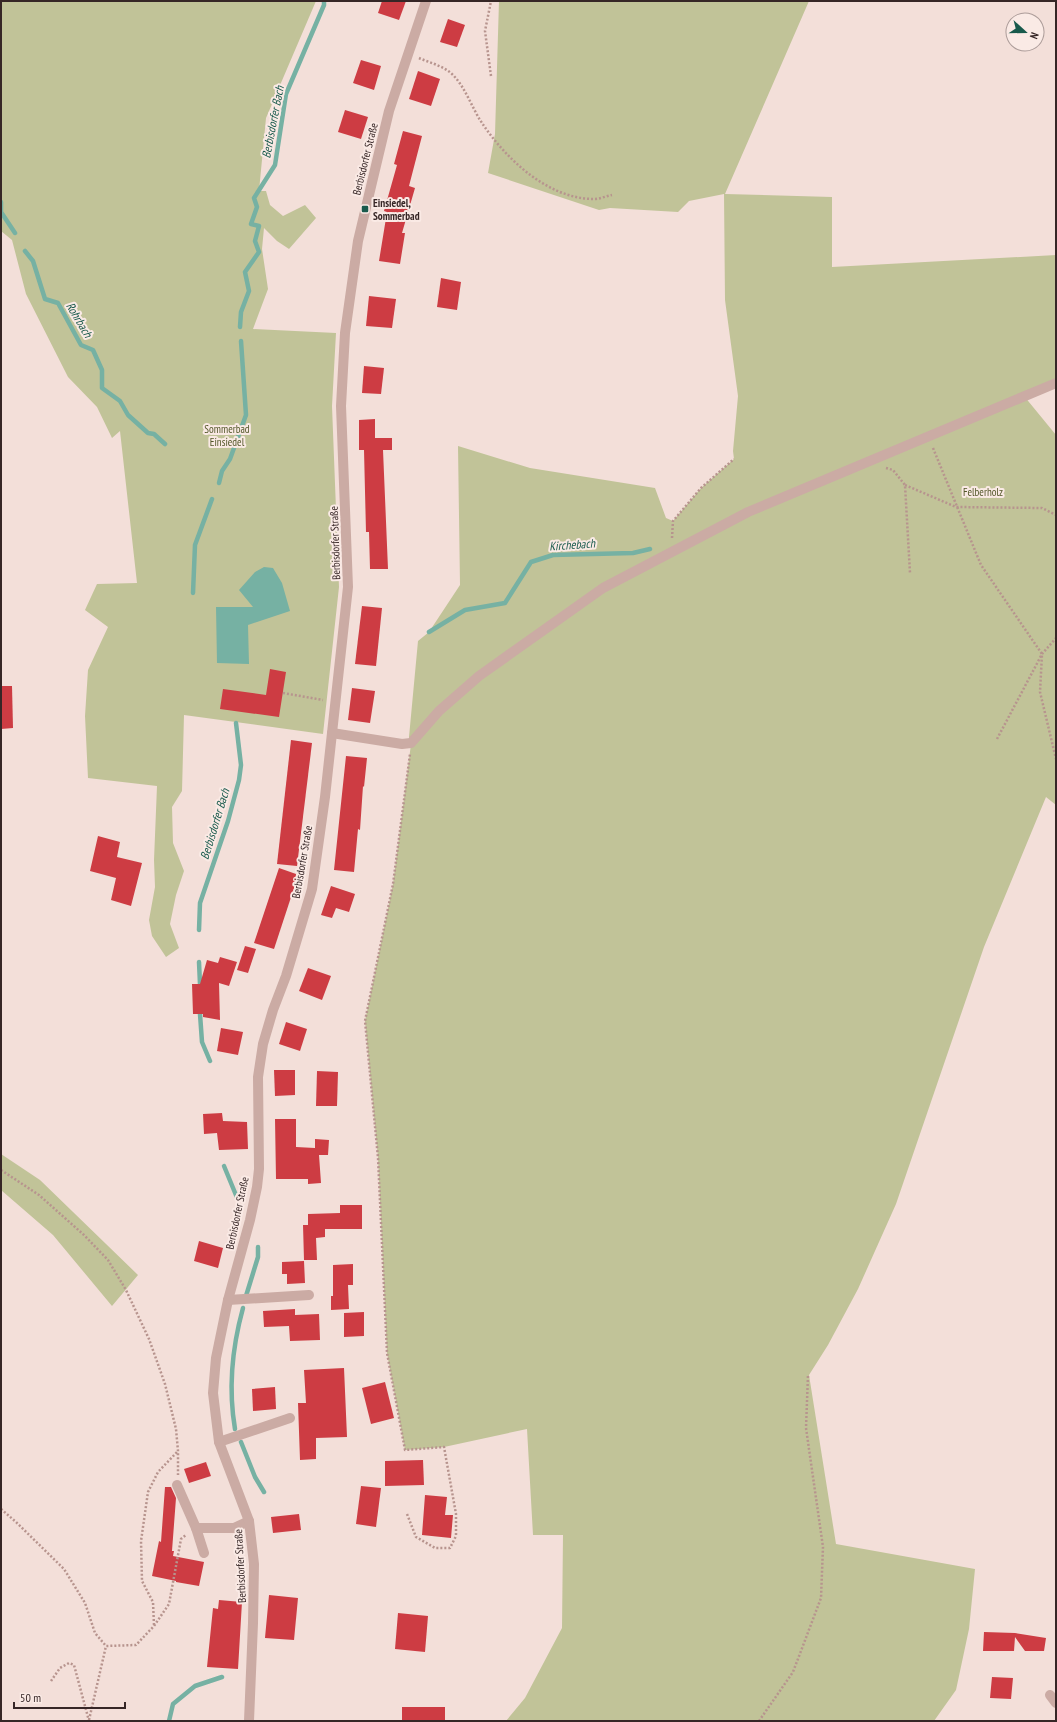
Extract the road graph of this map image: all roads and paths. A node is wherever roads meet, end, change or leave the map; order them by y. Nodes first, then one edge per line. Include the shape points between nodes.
1 (426, 1) edge
2 (492, 1) edge
3 (408, 54) junction
4 (491, 76) dead end
5 (612, 195) dead end
6 (1056, 383) edge
7 (928, 436) junction
8 (734, 459) dead end
9 (868, 462) junction
10 (905, 485) junction
11 (956, 507) junction
12 (1056, 515) edge
13 (672, 552) junction
14 (910, 573) dead end
15 (1056, 638) edge
16 (1042, 654) junction
17 (283, 693) dead end
18 (336, 702) junction
19 (332, 733) junction
20 (997, 739) dead end
21 (411, 743) junction
22 (1056, 759) edge
23 (1, 1170) edge
24 (309, 1295) dead end
25 (228, 1300) junction
26 (808, 1375) dead end
27 (290, 1418) dead end
28 (219, 1442) junction
29 (178, 1451) junction
30 (178, 1485) joint
31 (1, 1509) edge
32 (407, 1514) dead end
33 (249, 1521) junction
34 (196, 1528) junction
35 (204, 1553) dead end
36 (154, 1626) junction
37 (106, 1646) junction
38 (51, 1681) dead end
39 (89, 1721) edge
40 (249, 1721) edge
41 (759, 1721) edge

1 - 3 street, Berbisdorfer Straße
2 - 4 path via 485,31
3 - 5 path via 441,67 453,75 495,140 520,166 549,188 582,198 595,199
3 - 18 street, Berbisdorfer Straße via 389,111 358,241 345,333 341,406 348,586
6 - 7 street
7 - 9 street
7 - 11 path
8 - 13 path via 701,488 673,521
9 - 10 path via 893,470
9 - 13 street via 748,512
10 - 11 path
10 - 14 path
11 - 12 path via 1042,508
11 - 16 path via 981,565
13 - 21 street via 603,588 480,676 440,711
15 - 16 path
16 - 20 path
16 - 22 path via 1040,692
17 - 18 path
18 - 19 street, Berbisdorfer Straße
19 - 21 street via 402,744
19 - 25 street, Berbisdorfer Straße via 312,888 264,1044 258,1077 257,1187
21 - 32 path via 393,884 365,1021 378,1158 387,1353 405,1450 444,1447 456,1514 456,1536 450,1548 435,1548 416,1537
23 - 29 path via 39,1195 108,1260 126,1290 149,1340 165,1384 176,1429
24 - 25 street
25 - 28 street, Berbisdorfer Straße via 216,1358 213,1393
26 - 41 path via 806,1428 823,1547 821,1598 793,1672
27 - 28 street
28 - 33 street, Berbisdorfer Straße
29 - 30 path
29 - 36 path via 158,1472 148,1492 141,1541 142,1581 153,1602
30 - 34 street
31 - 37 path via 64,1569 85,1603 95,1633
33 - 34 street via 234,1528
33 - 40 street, Berbisdorfer Straße via 254,1564 254,1623
34 - 35 street
34 - 36 path via 181,1539 169,1604
36 - 37 path via 136,1645
37 - 39 path
38 - 39 path via 60,1668 69,1663 74,1665

